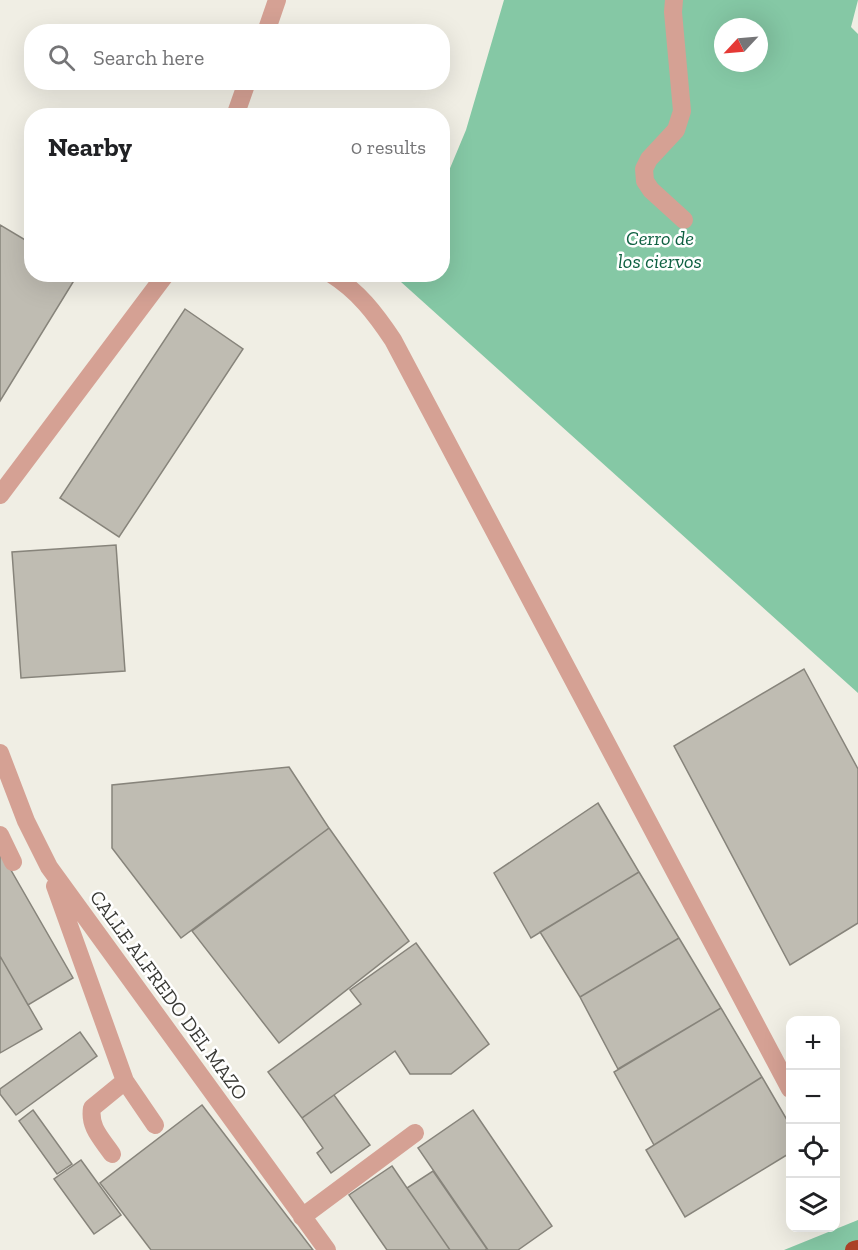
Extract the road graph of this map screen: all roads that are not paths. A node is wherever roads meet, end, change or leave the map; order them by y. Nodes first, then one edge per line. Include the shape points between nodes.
1 (278, 0) edge
2 (674, 0) edge
3 (269, 24) edge
4 (244, 90) edge
5 (238, 108) edge
6 (684, 220) dead end
7 (160, 282) edge
8 (343, 282) edge
9 (0, 495) edge
10 (0, 753) edge
11 (0, 835) edge
12 (13, 862) dead end
13 (49, 867) junction
14 (124, 1081) junction
15 (786, 1081) edge
16 (155, 1125) dead end
17 (415, 1133) dead end
18 (112, 1154) dead end
19 (302, 1217) junction
20 (327, 1250) edge

1 - 3 street
2 - 6 street via 682,111 676,130 644,170 651,190
4 - 5 street
7 - 9 street
8 - 15 street via 373,309 393,340
10 - 13 street, CALLE ALFREDO DEL MAZO
11 - 12 street
13 - 14 street
13 - 19 street, CALLE ALFREDO DEL MAZO
14 - 16 street
14 - 18 street via 92,1107 90,1119
17 - 19 street
19 - 20 street, CALLE ALFREDO DEL MAZO

